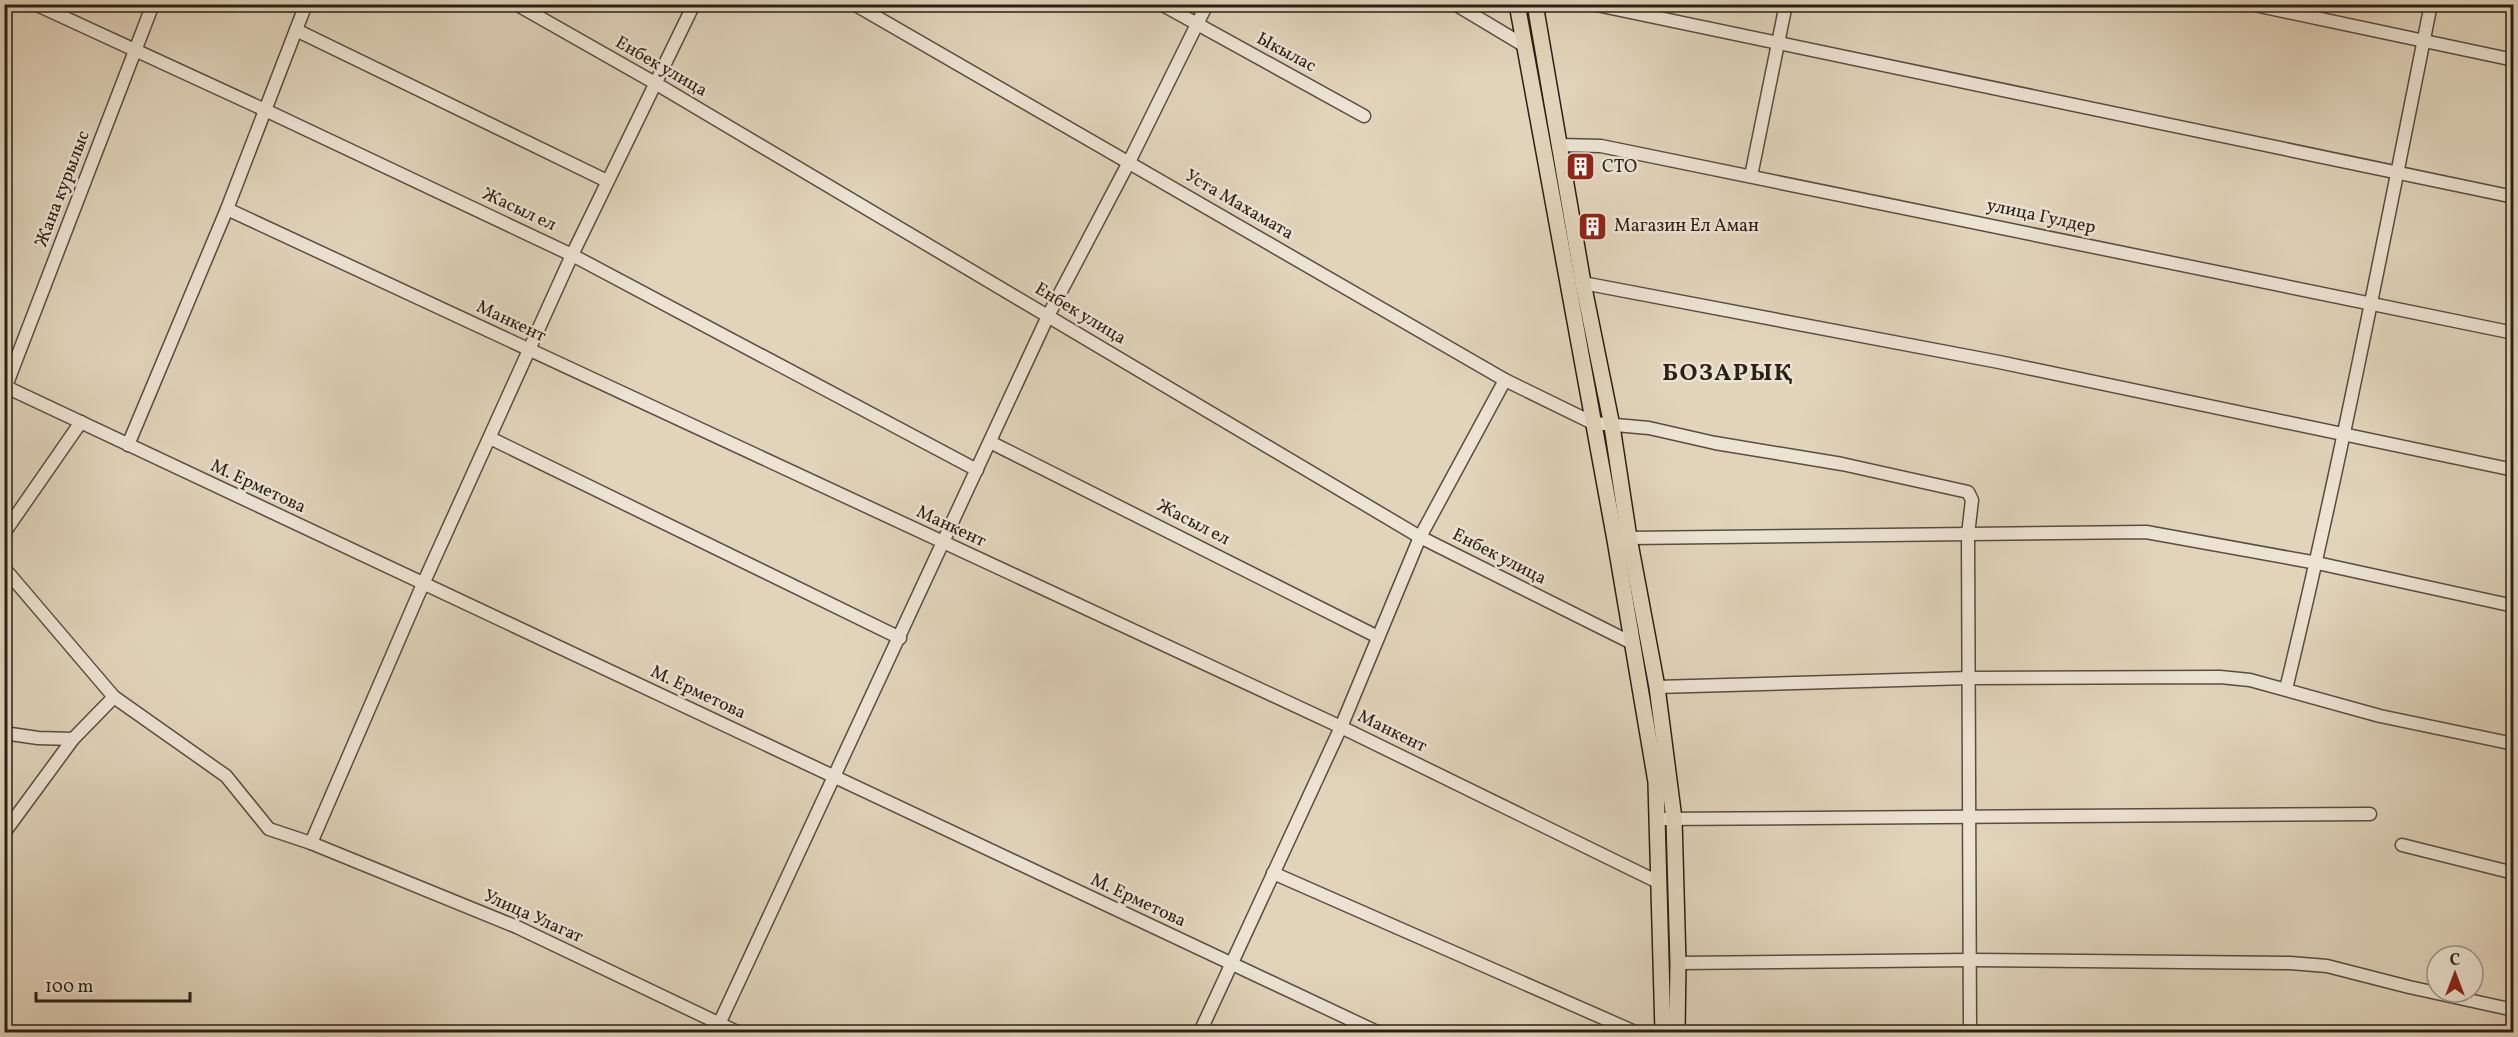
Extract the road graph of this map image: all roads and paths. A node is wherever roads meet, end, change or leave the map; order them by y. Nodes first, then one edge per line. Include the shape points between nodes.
1 (35, 4) edge
2 (153, 4) edge
3 (306, 4) edge
4 (516, 4) edge
5 (694, 4) edge
6 (854, 4) edge
7 (1161, 4) edge
8 (1207, 4) edge
9 (1455, 4) edge
10 (1517, 4) edge
11 (1534, 4) edge
12 (1592, 4) edge
13 (1786, 4) edge
14 (2250, 4) edge
15 (2431, 4) edge
16 (1196, 25) junction
17 (296, 30) junction
18 (2424, 41) junction
19 (1778, 43) junction
20 (1525, 46) junction
21 (135, 51) junction
22 (2514, 60) edge
23 (655, 83) junction
24 (265, 110) junction
25 (1364, 116) dead end
26 (1560, 145) junction
27 (1129, 162) junction
28 (2398, 174) junction
29 (1751, 176) junction
30 (607, 181) junction
31 (2514, 197) edge
32 (227, 209) junction
33 (572, 255) junction
34 (1583, 283) junction
35 (2372, 304) junction
36 (1048, 316) junction
37 (2514, 333) edge
38 (531, 351) junction
39 (1505, 380) junction
40 (5, 386) edge
41 (81, 422) junction
42 (1593, 423) junction
43 (1612, 426) junction
44 (2342, 434) junction
45 (490, 438) junction
46 (990, 442) junction
47 (128, 445) junction
48 (2514, 470) edge
49 (977, 471) junction
50 (4, 533) edge
51 (1968, 534) junction
52 (1420, 537) junction
53 (1629, 538) junction
54 (944, 543) junction
55 (2317, 563) junction
56 (4, 567) edge
57 (423, 584) junction
58 (2514, 606) edge
59 (1378, 637) junction
60 (900, 638) junction
61 (1632, 643) junction
62 (1969, 678) junction
63 (1657, 687) junction
64 (2286, 689) junction
65 (114, 697) junction
66 (1341, 727) junction
67 (4, 733) edge
68 (73, 739) junction
69 (2514, 744) edge
70 (833, 777) junction
71 (2370, 814) dead end
72 (1970, 817) junction
73 (1656, 819) junction
74 (1674, 819) junction
75 (4, 833) edge
76 (311, 843) junction
77 (2402, 845) dead end
78 (1273, 873) junction
79 (2514, 873) edge
80 (1658, 882) junction
81 (1970, 960) junction
82 (1678, 963) junction
83 (1230, 964) junction
84 (2514, 1010) edge
85 (716, 1028) edge
86 (737, 1032) edge
87 (1200, 1032) edge
88 (1377, 1032) edge
89 (1635, 1032) edge
90 (1662, 1032) edge
91 (1677, 1032) edge
92 (1970, 1032) edge

1 - 21 street, Жасыл ел
2 - 21 street, Жана курылыс
3 - 17 street
4 - 23 street, Енбек улица
5 - 23 street
6 - 27 street, Уста Махамата
7 - 16 street, Ыкылас
8 - 16 street
9 - 20 street
10 - 20 main road
11 - 26 main road
12 - 19 street
13 - 19 street
14 - 18 street
15 - 18 street
16 - 25 street, Ыкылас
16 - 27 street
17 - 24 street
17 - 30 street
18 - 22 street
18 - 28 street
19 - 28 street
19 - 29 street
20 - 42 main road
21 - 24 street, Жасыл ел
21 - 40 street, Жана курылыс
23 - 30 street
23 - 36 street, Енбек улица
24 - 32 street
24 - 33 street, Жасыл ел
26 - 29 street, улица Гулдер via 1601,146
26 - 34 main road
27 - 36 street
27 - 39 street, Уста Махамата
28 - 31 street
28 - 35 street
29 - 35 street, улица Гулдер
30 - 33 street
32 - 38 street, Манкент
32 - 47 street
33 - 38 street
33 - 49 street, Жасыл ел
34 - 43 main road
34 - 44 street via 1999,362
35 - 37 street, улица Гулдер
35 - 44 street
36 - 46 street
36 - 52 street, Енбек улица
38 - 45 street
38 - 54 street, Манкент
39 - 42 street, Уста Махамата
39 - 52 street
40 - 41 street, М. Ерметова
41 - 47 street, М. Ерметова
41 - 50 street
42 - 43 street, Уста Махамата
42 - 61 main road
43 - 51 street, Уста Махамата via 1649,428 1966,490 1972,500
43 - 53 main road
44 - 48 street
44 - 55 street
45 - 57 street
45 - 60 street
46 - 49 street
46 - 59 street, Жасыл ел
47 - 57 street, М. Ерметова
49 - 54 street
51 - 53 street
51 - 55 street via 2146,532
51 - 62 street, Уста Махамата
52 - 59 street
52 - 61 street, Енбек улица
53 - 63 main road
54 - 60 street
54 - 66 street, Манкент
55 - 58 street
55 - 64 street
56 - 65 street, Улица Улагат
57 - 70 street, М. Ерметова
57 - 76 street
59 - 66 street
60 - 70 street
61 - 73 main road via 1656,782
62 - 63 street
62 - 64 street via 2220,677
62 - 72 street, Уста Махамата
63 - 74 main road
64 - 69 street via 2380,716
65 - 68 street
65 - 76 street, Улица Улагат via 226,776 269,830
66 - 78 street
66 - 80 street, Манкент
67 - 68 street
68 - 75 street
70 - 83 street, М. Ерметова
70 - 85 street
71 - 72 street
72 - 74 street
72 - 81 street, Уста Махамата
73 - 74 street
73 - 80 main road
74 - 82 main road
76 - 85 street, Улица Улагат via 517,927
77 - 79 street
78 - 83 street
78 - 89 street
80 - 90 main road
81 - 82 street
81 - 84 street via 2327,966
81 - 92 street, Уста Махамата
82 - 91 main road
83 - 87 street
83 - 88 street, М. Ерметова
85 - 86 street, Улица Улагат

